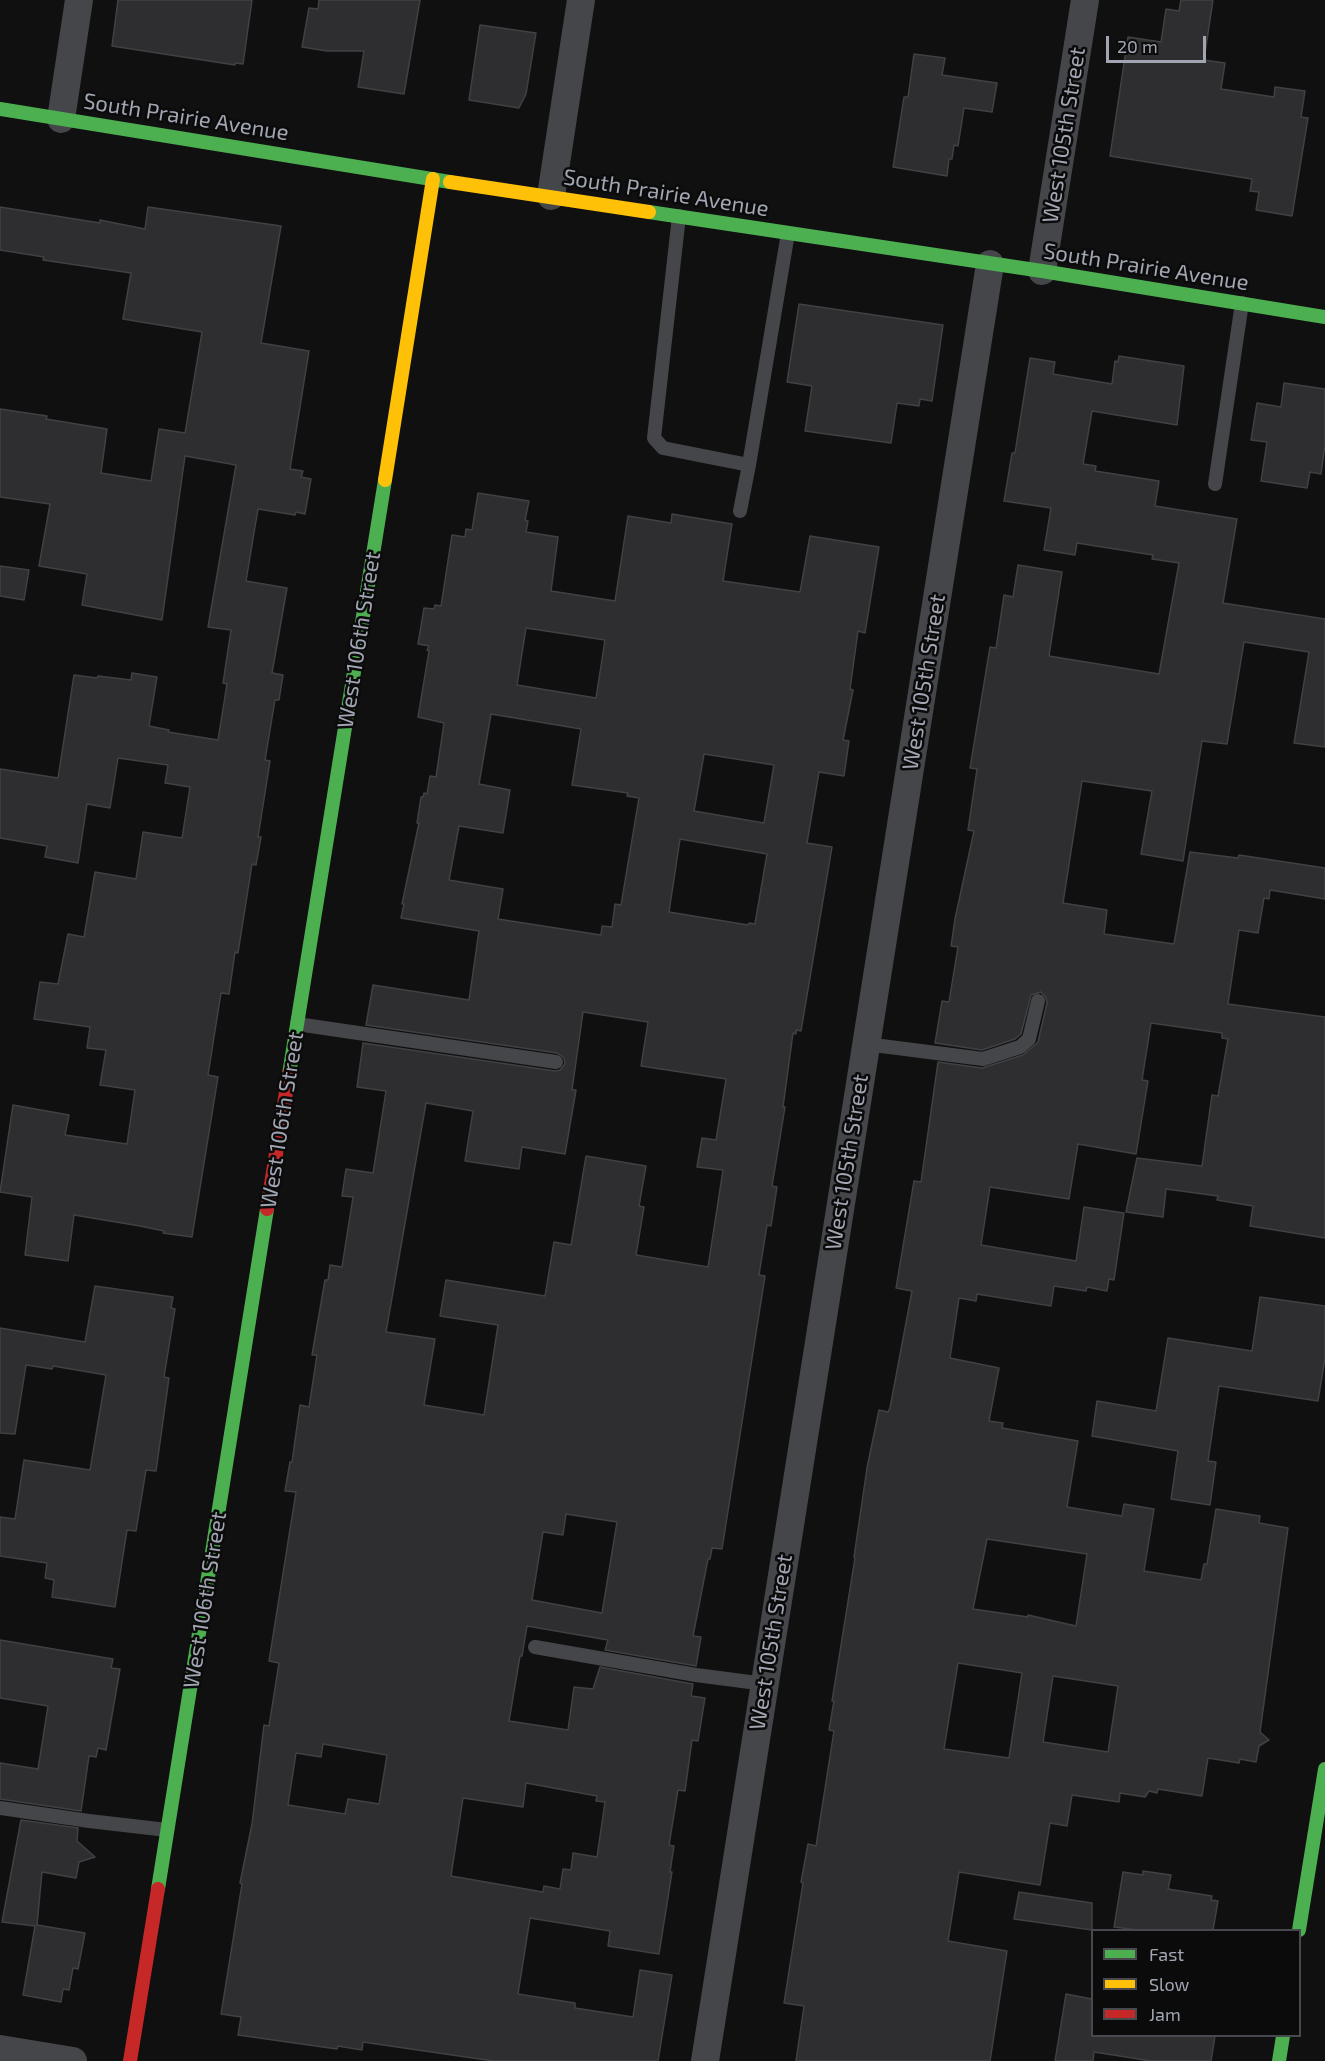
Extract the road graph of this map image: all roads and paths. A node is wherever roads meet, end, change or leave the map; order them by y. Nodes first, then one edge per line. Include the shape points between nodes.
1 (79, 0) edge
2 (581, 0) edge
3 (1085, 0) edge
4 (0, 109) edge
5 (61, 118) junction
6 (433, 179) junction
7 (551, 196) junction
8 (679, 216) junction
9 (788, 233) junction
10 (990, 264) junction
11 (1042, 271) junction
12 (1242, 303) junction
13 (1325, 317) edge
14 (749, 465) junction
15 (1215, 484) dead end
16 (740, 511) dead end
17 (1038, 1001) dead end
18 (297, 1024) junction
19 (866, 1044) junction
20 (556, 1062) dead end
21 (534, 1647) dead end
22 (765, 1684) junction
23 (1325, 1769) edge
24 (0, 1808) edge
25 (168, 1830) junction
26 (1320, 1833) edge
27 (1299, 1929) edge
28 (1283, 2037) edge
29 (0, 2049) edge
30 (73, 2061) edge
31 (130, 2061) edge
32 (705, 2061) edge
33 (1279, 2061) edge

1 - 5 street
2 - 7 street
3 - 11 street, West 105th Street
4 - 5 street, South Prairie Avenue
5 - 6 street, South Prairie Avenue
6 - 7 street, South Prairie Avenue
6 - 18 street, West 106th Street
7 - 8 street, South Prairie Avenue
8 - 9 street, South Prairie Avenue
8 - 14 lane via 654,438 663,448
9 - 10 street, South Prairie Avenue
9 - 14 lane
10 - 11 street, South Prairie Avenue
10 - 19 street, West 105th Street
11 - 12 street, South Prairie Avenue
12 - 13 street, South Prairie Avenue
12 - 15 lane
14 - 16 lane
17 - 19 lane via 1029,1040 1020,1047 983,1059
18 - 20 lane
18 - 25 street, West 106th Street
19 - 22 street, West 105th Street
21 - 22 lane
22 - 32 street, West 105th Street
23 - 26 street
24 - 25 lane
25 - 31 street, West 106th Street
26 - 27 street
28 - 33 street
29 - 30 street

